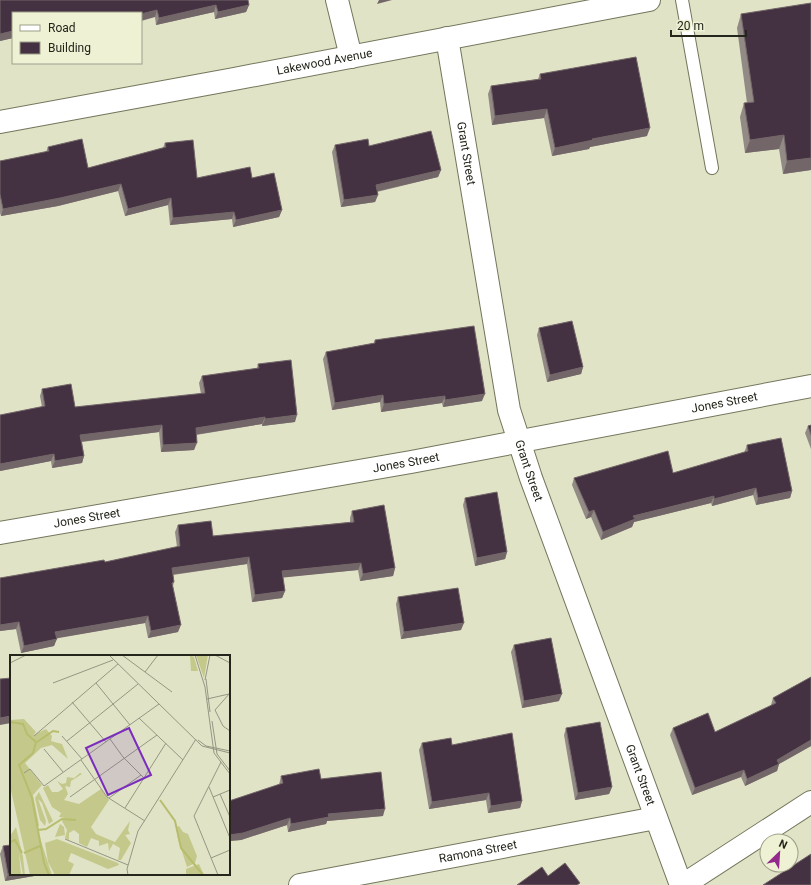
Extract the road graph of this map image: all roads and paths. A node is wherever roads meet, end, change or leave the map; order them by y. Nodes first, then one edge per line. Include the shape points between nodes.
1 (337, 0) edge
2 (649, 0) edge
3 (682, 0) edge
4 (447, 38) junction
5 (351, 57) junction
6 (0, 122) edge
7 (712, 168) dead end
8 (811, 386) edge
9 (518, 441) junction
10 (0, 533) edge
11 (811, 802) edge
12 (656, 818) junction
13 (300, 885) edge
14 (682, 885) edge

1 - 5 street
2 - 4 street, Lakewood Avenue
3 - 7 lane
4 - 5 street, Lakewood Avenue
4 - 9 street, Grant Street via 509,410
5 - 6 street, Lakewood Avenue
8 - 9 street, Jones Street
9 - 10 street, Jones Street
9 - 12 street, Grant Street
11 - 14 street
12 - 13 street, Ramona Street
12 - 14 street, Grant Street

